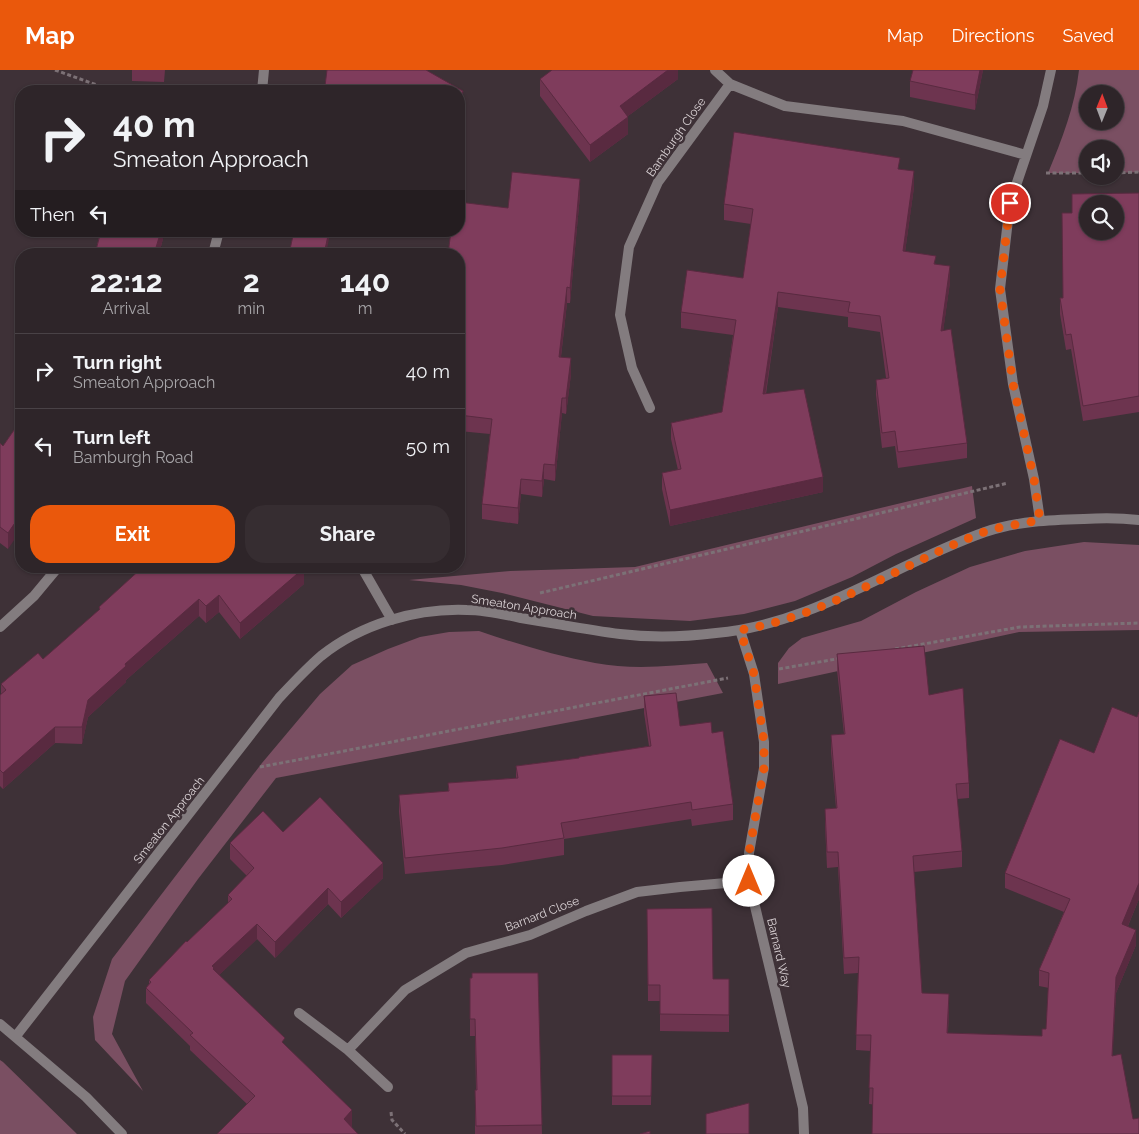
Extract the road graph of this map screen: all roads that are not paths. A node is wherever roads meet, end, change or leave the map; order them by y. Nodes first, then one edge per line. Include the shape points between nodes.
1 (264, 70) edge
2 (715, 70) edge
3 (1051, 70) edge
4 (730, 84) junction
5 (263, 85) edge
6 (1026, 155) junction
7 (650, 408) dead end
8 (1040, 520) junction
9 (1139, 520) edge
10 (53, 573) edge
11 (364, 573) edge
12 (392, 620) junction
13 (0, 627) edge
14 (740, 630) junction
15 (749, 881) junction
16 (299, 1013) dead end
17 (0, 1024) edge
18 (16, 1036) junction
19 (348, 1050) junction
20 (388, 1087) dead end
21 (122, 1134) edge
22 (804, 1134) edge

1 - 5 street
2 - 4 street
3 - 6 street
4 - 6 street via 785,106 903,121
4 - 7 street, Bamburgh Close via 658,182 629,247 620,315 632,368
6 - 8 street via 1010,203 1000,289 1013,384
8 - 9 street, Smeaton Approach
8 - 14 street, Smeaton Approach via 986,531 815,609
10 - 13 street
11 - 12 street
12 - 14 street, Smeaton Approach via 437,610 468,610 653,637
12 - 18 street, Smeaton Approach via 349,638 300,675
14 - 15 street, Barnard Way via 754,674 764,742 764,768 749,853
15 - 19 street, Barnard Close via 637,892 530,935 466,953 406,990
15 - 22 street, Barnard Way via 803,1108
16 - 19 street
17 - 18 street
18 - 21 street via 86,1097
19 - 20 street

